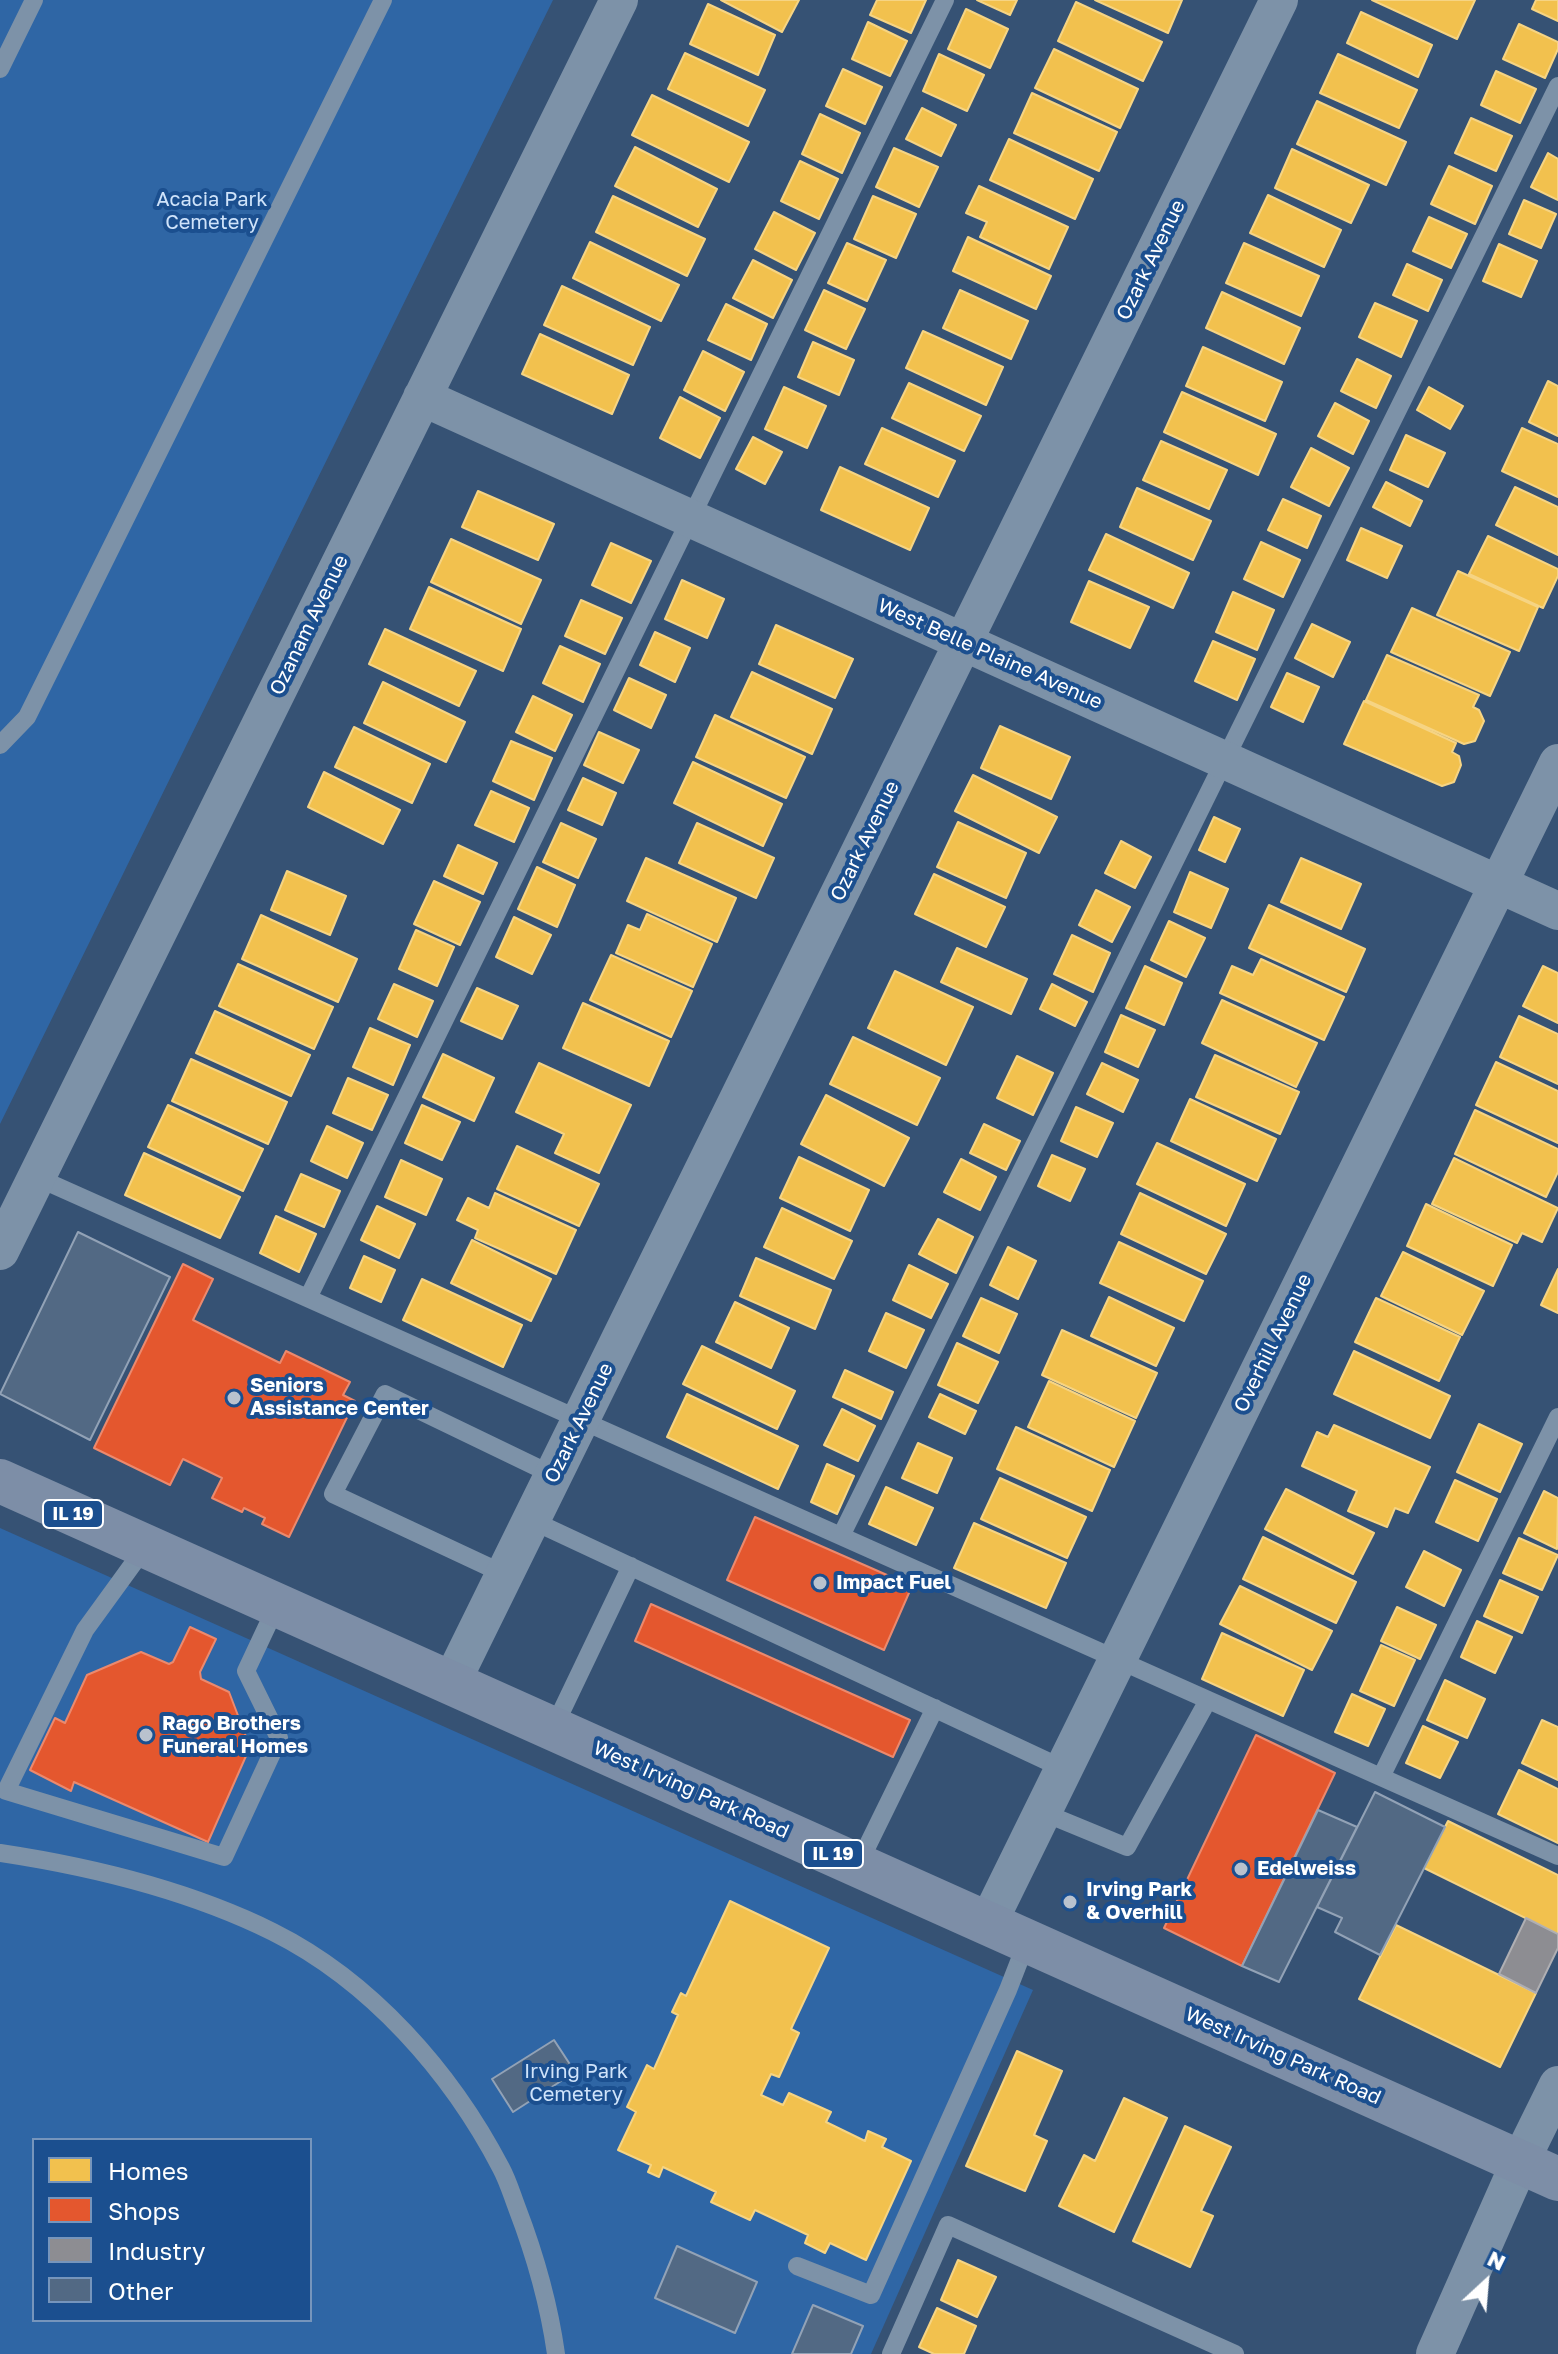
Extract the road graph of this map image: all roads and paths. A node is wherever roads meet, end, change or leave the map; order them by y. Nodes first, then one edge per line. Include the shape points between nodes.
1 (34, 0) edge
2 (383, 0) edge
3 (619, 0) edge
4 (945, 0) edge
5 (1279, 0) edge
6 (0, 69) edge
7 (1558, 86) edge
8 (422, 397) junction
9 (691, 518) junction
10 (963, 642) junction
11 (0, 745) edge
12 (1224, 760) junction
13 (1558, 763) edge
14 (1498, 884) junction
15 (1558, 911) edge
16 (36, 1177) junction
17 (0, 1251) edge
18 (308, 1298) junction
19 (1558, 1417) edge
20 (580, 1419) junction
21 (553, 1475) junction
22 (0, 1481) edge
23 (531, 1520) junction
24 (841, 1536) junction
25 (146, 1546) junction
26 (631, 1566) junction
27 (504, 1574) junction
28 (277, 1605) junction
29 (1117, 1660) junction
30 (451, 1683) junction
31 (1208, 1700) junction
32 (935, 1708) junction
33 (553, 1729) junction
34 (1064, 1769) junction
35 (1381, 1777) junction
36 (1042, 1812) junction
37 (0, 1853) edge
38 (1558, 1856) edge
39 (858, 1865) junction
40 (988, 1923) junction
41 (1027, 1941) junction
42 (1558, 2085) edge
43 (1539, 2171) edge
44 (797, 2266) dead end
45 (556, 2354) edge
46 (891, 2354) edge
47 (1235, 2354) edge
48 (1435, 2354) edge

1 - 6 lane
2 - 11 lane via 27,717
3 - 8 street, Ozanam Avenue
4 - 9 lane
5 - 10 street, Ozark Avenue
7 - 12 lane
8 - 9 street, West Belle Plaine Avenue
8 - 16 street, Ozanam Avenue
9 - 10 street, West Belle Plaine Avenue
9 - 18 lane
10 - 12 street, West Belle Plaine Avenue
10 - 20 street, Ozark Avenue
12 - 14 street, West Belle Plaine Avenue
12 - 24 lane
13 - 14 street, Overhill Avenue
14 - 15 street, West Belle Plaine Avenue
14 - 29 street, Overhill Avenue
16 - 17 street, Ozanam Avenue
16 - 18 lane
18 - 20 lane
19 - 35 lane
20 - 21 street, Ozark Avenue
20 - 24 lane
21 - 23 street, Ozark Avenue
21 - 27 lane via 385,1394 333,1494
22 - 25 main road, West Irving Park Road / IL 19
23 - 26 lane
23 - 27 street, Ozark Avenue
24 - 29 lane
25 - 28 main road, West Irving Park Road / IL 19
25 - 28 lane via 85,1630 6,1791 224,1857 279,1738 246,1671
26 - 32 lane
26 - 33 lane
27 - 30 street, Ozark Avenue
28 - 30 main road, West Irving Park Road / IL 19
29 - 31 lane
29 - 34 street, Overhill Avenue
30 - 33 main road, West Irving Park Road / IL 19
31 - 35 lane
31 - 36 lane via 1127,1847
32 - 34 lane
32 - 39 lane
33 - 39 main road, West Irving Park Road / IL 19
34 - 36 street, Overhill Avenue
35 - 38 lane
36 - 40 street, Overhill Avenue
37 - 45 lane via 72,1864 212,1905 275,1933 377,2005 420,2049 502,2170 532,2247
39 - 40 main road, West Irving Park Road / IL 19
40 - 41 main road, West Irving Park Road / IL 19
41 - 43 main road, West Irving Park Road / IL 19
41 - 44 lane via 871,2295
42 - 43 street
43 - 48 street
46 - 47 lane via 948,2225

